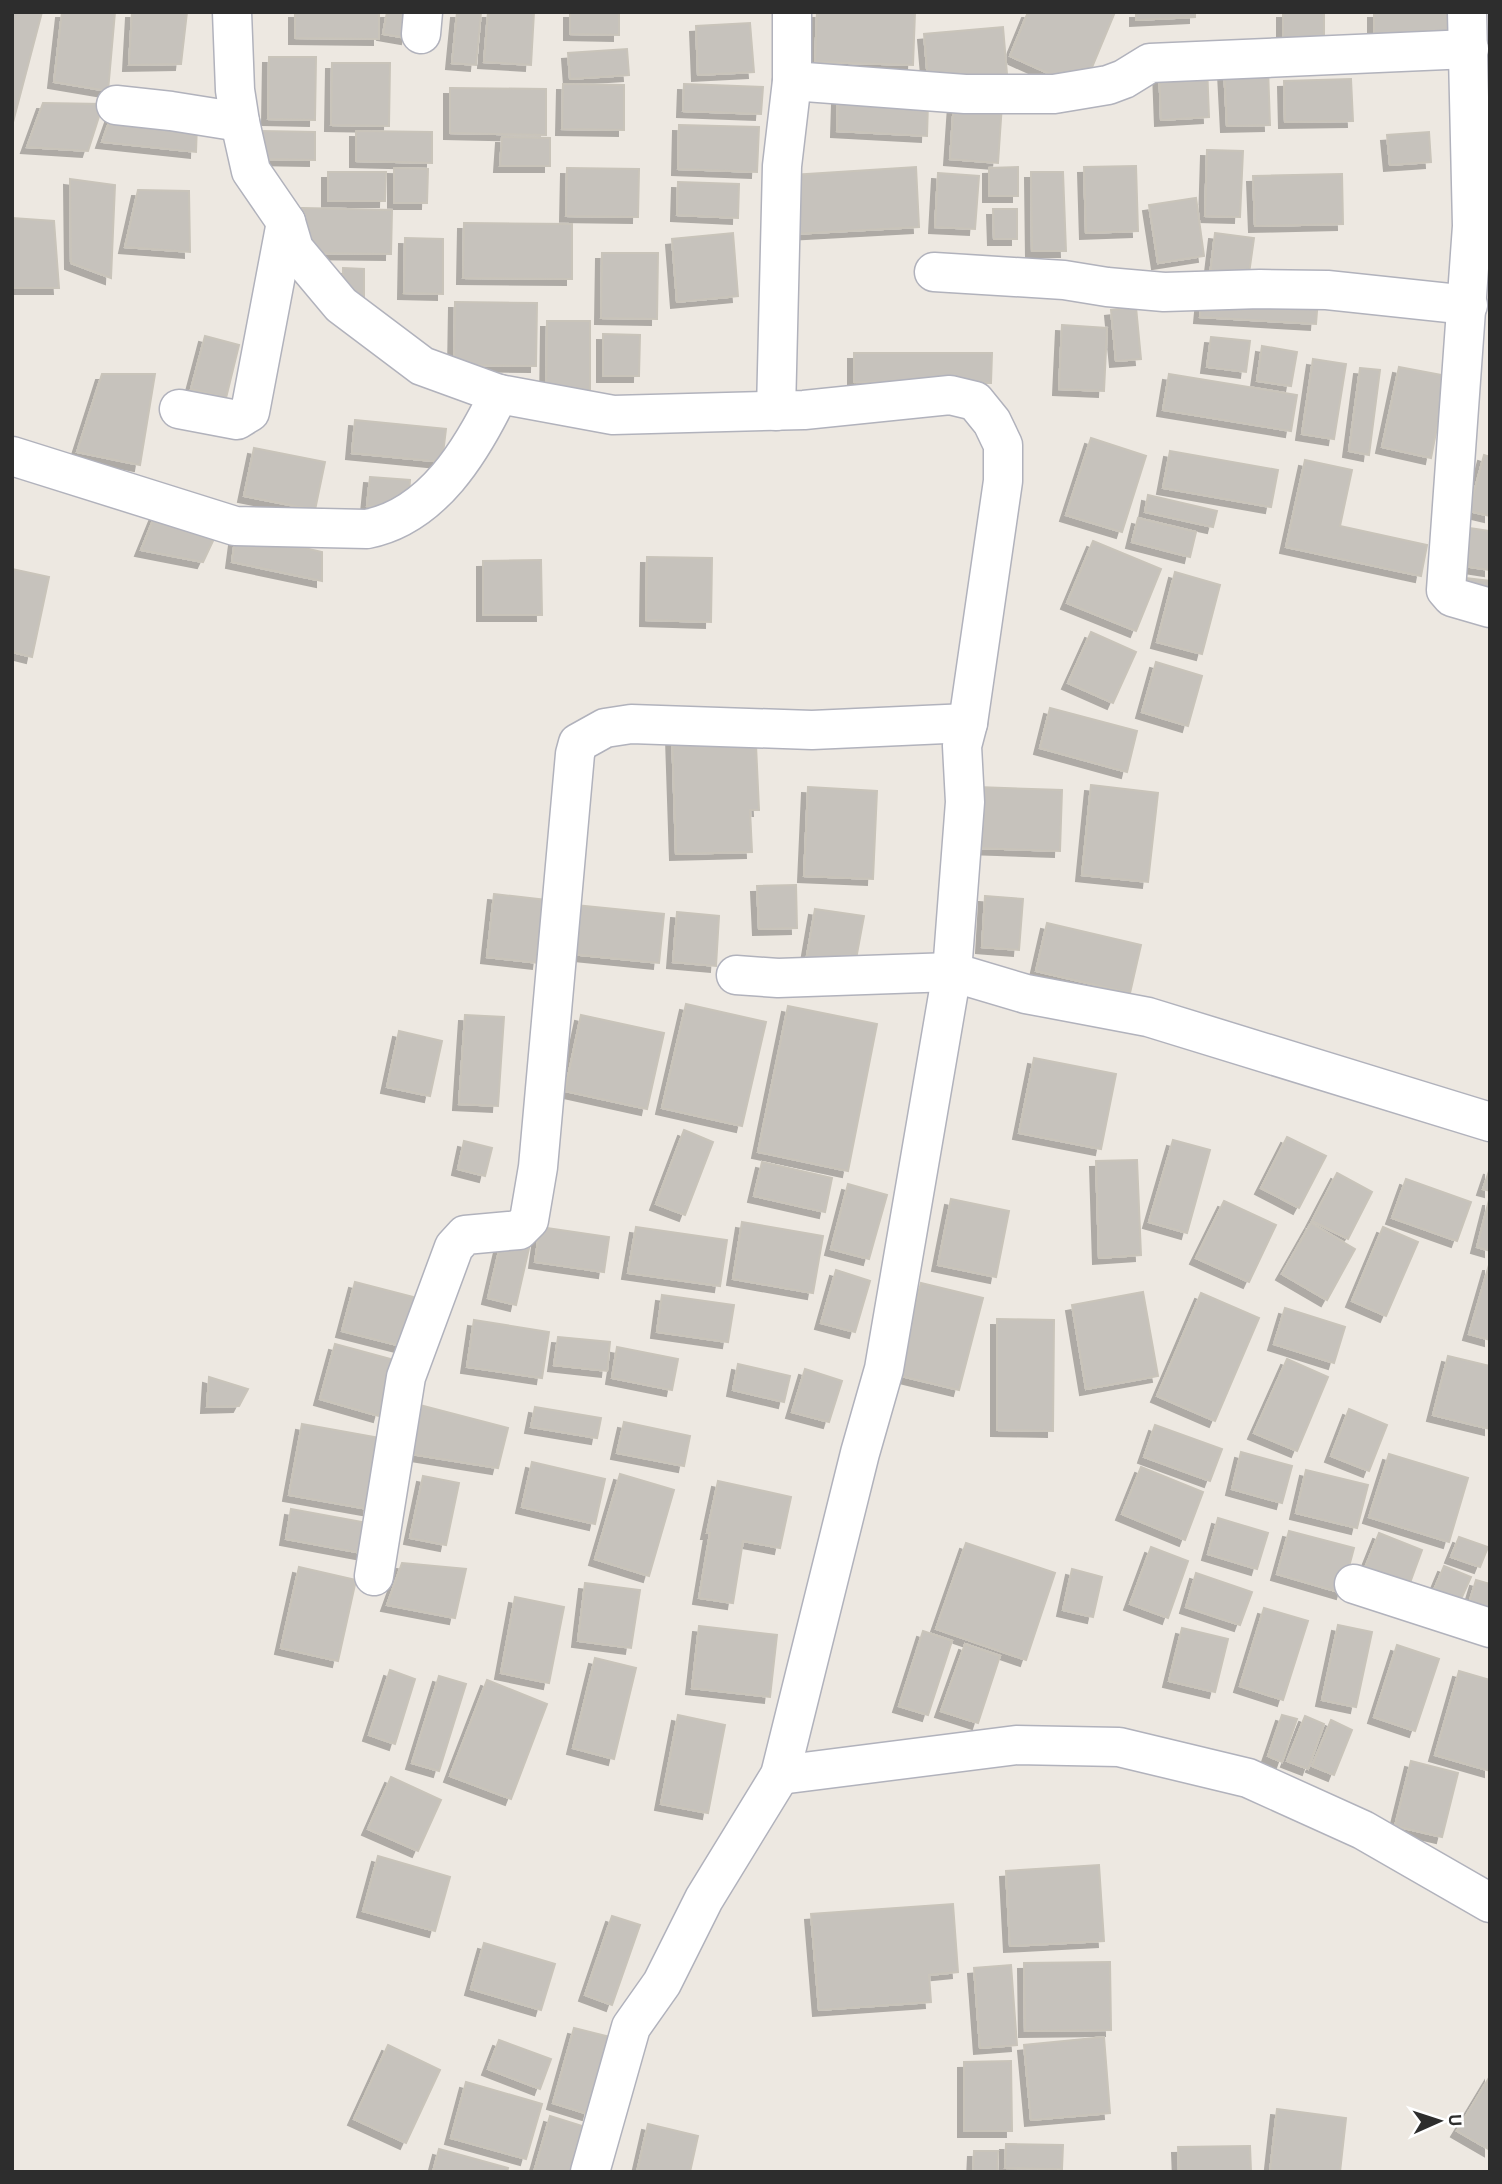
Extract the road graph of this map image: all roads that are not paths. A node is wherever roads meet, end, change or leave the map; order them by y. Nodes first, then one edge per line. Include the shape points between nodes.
1 (232, 12) edge
2 (792, 12) edge
3 (1468, 31) edge
4 (792, 81) junction
5 (116, 105) dead end
6 (240, 122) junction
7 (286, 222) junction
8 (934, 272) dead end
9 (1468, 306) junction
10 (499, 394) junction
11 (179, 409) dead end
12 (776, 411) junction
13 (12, 456) edge
14 (1490, 608) edge
15 (968, 723) junction
16 (952, 972) junction
17 (736, 975) dead end
18 (1490, 1122) edge
19 (374, 1576) dead end
20 (1354, 1584) dead end
21 (1490, 1628) edge
22 (780, 1775) junction
23 (1490, 1903) edge
24 (590, 2172) edge

1 - 6 street
2 - 4 street
3 - 4 street via 1150,63 1108,85 1054,94 965,94
3 - 9 street via 1472,226
4 - 12 street via 782,166
5 - 6 street
6 - 7 street via 251,171
7 - 10 street via 294,248 341,305 422,366
7 - 11 street via 250,412 237,420
8 - 9 street via 1164,292 1327,290
9 - 14 street via 1446,590 1452,597
10 - 12 street via 613,415
10 - 13 street via 463,459 432,496 385,526 367,529 235,526
12 - 15 street via 950,395 975,401 992,422 1003,445 1003,481
15 - 16 street via 962,746 965,802
15 - 19 street via 812,730 631,724 605,728 578,743 538,1167 529,1220 519,1230 465,1235 454,1247 406,1377
16 - 17 street via 778,978
16 - 18 street via 1026,994 1148,1017
16 - 22 street via 884,1369
20 - 21 street
22 - 23 street via 1016,1745 1119,1747 1248,1779 1363,1830
22 - 24 street via 705,1899 662,1983 631,2026

